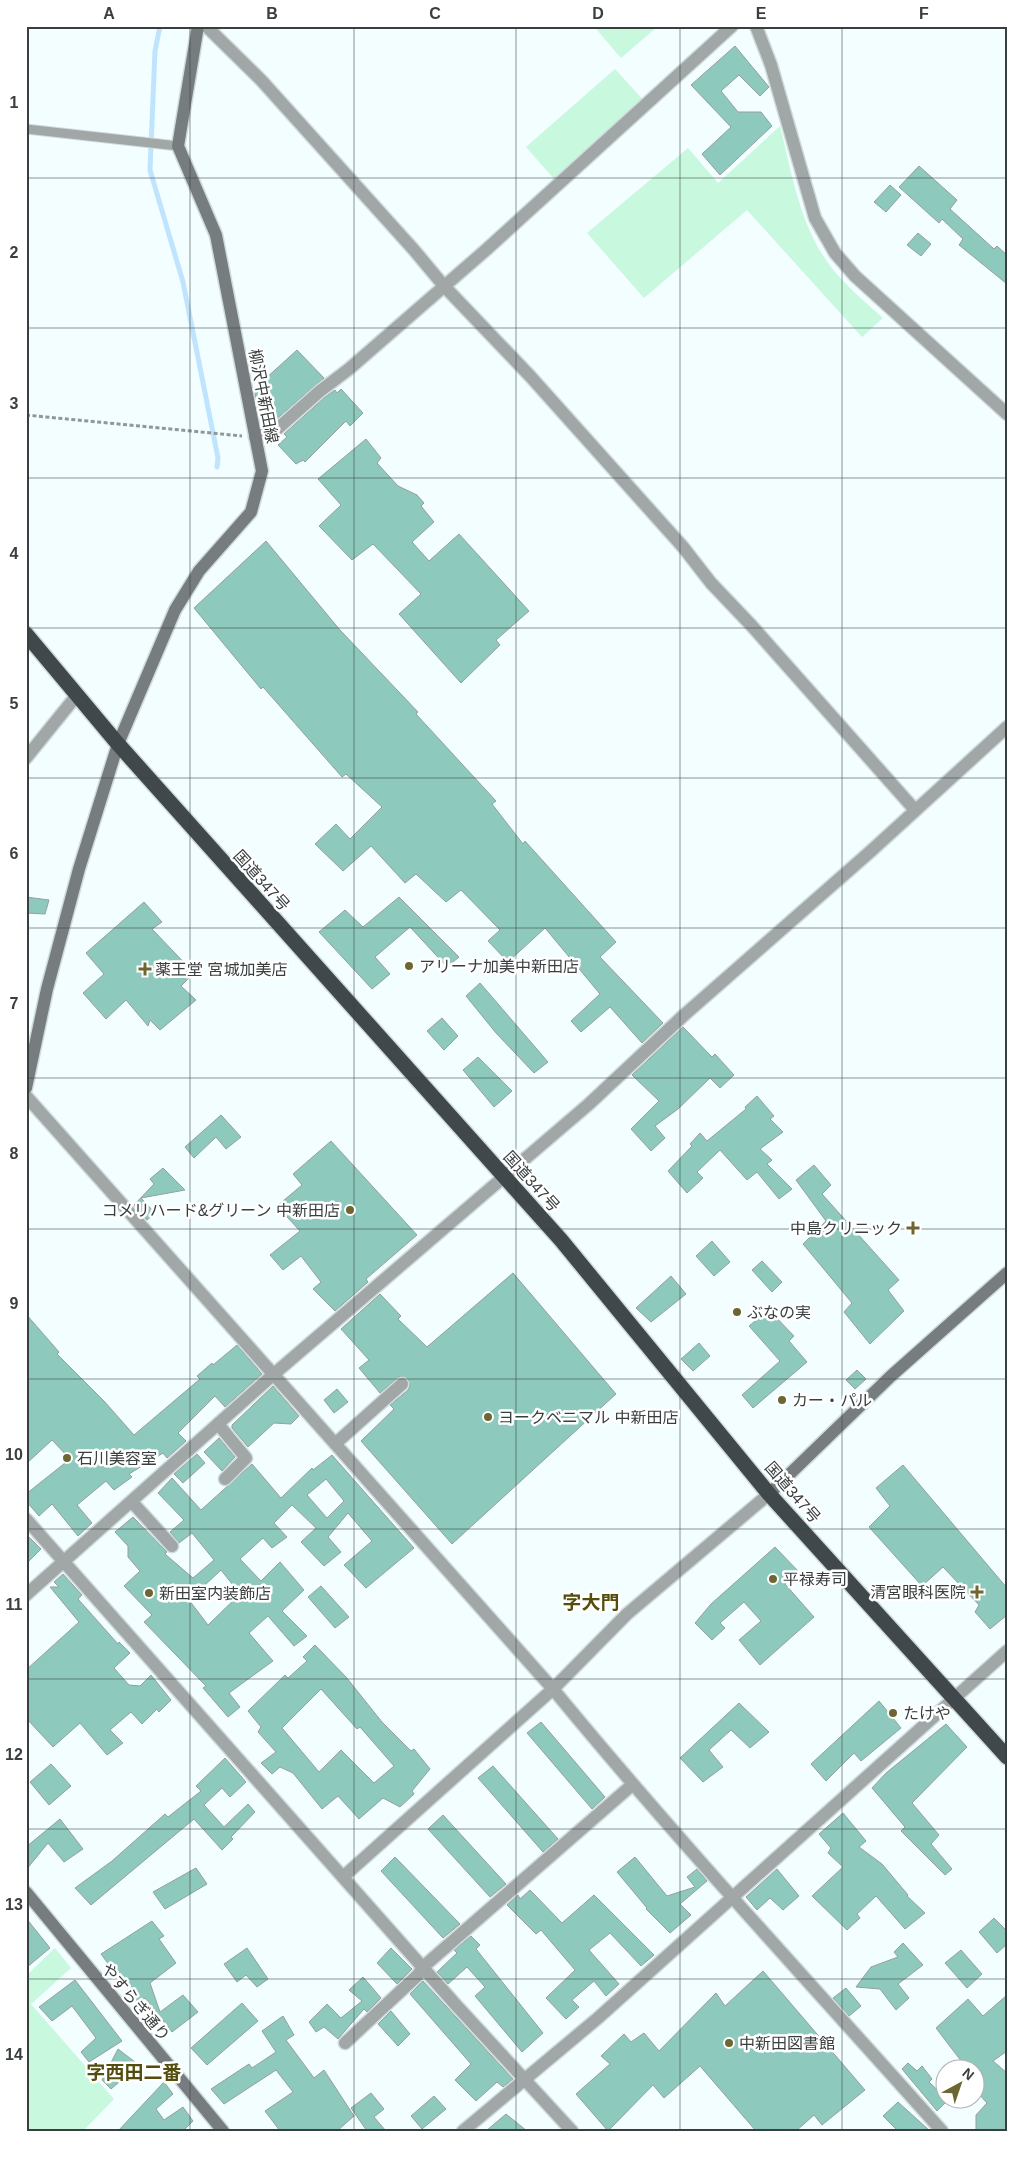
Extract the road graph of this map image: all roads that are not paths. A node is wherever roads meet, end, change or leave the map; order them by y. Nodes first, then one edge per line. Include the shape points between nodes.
1 (198, 26) edge
2 (206, 26) edge
3 (732, 26) edge
4 (756, 26) edge
5 (26, 129) edge
6 (178, 146) junction
7 (444, 286) junction
8 (1007, 414) edge
9 (255, 437) junction
10 (26, 634) edge
11 (77, 695) junction
12 (1007, 727) edge
13 (118, 744) junction
14 (26, 758) edge
15 (915, 810) junction
16 (26, 1088) edge
17 (26, 1096) edge
18 (504, 1176) junction
19 (1007, 1273) edge
20 (274, 1374) junction
21 (402, 1384) dead end
22 (218, 1424) junction
23 (336, 1443) junction
24 (225, 1479) dead end
25 (770, 1494) junction
26 (132, 1502) junction
27 (26, 1519) edge
28 (172, 1546) dead end
29 (63, 1562) junction
30 (26, 1595) edge
31 (1007, 1651) edge
32 (553, 1689) junction
33 (952, 1698) junction
34 (1007, 1757) edge
35 (632, 1785) junction
36 (343, 1877) junction
37 (26, 1892) edge
38 (731, 1898) junction
39 (423, 1967) junction
40 (345, 2043) dead end
41 (525, 2080) junction
42 (223, 2131) edge
43 (463, 2131) edge
44 (572, 2131) edge
45 (942, 2131) edge

1 - 6 street
2 - 7 street via 261,80
3 - 7 street
4 - 8 street via 815,218 835,253 855,276
5 - 6 lane
6 - 9 street, 柳沢中新田線 via 216,235
7 - 9 street via 276,430
7 - 15 street via 530,376
9 - 13 street, 柳沢中新田線 via 262,471 251,512 199,571 175,610
10 - 11 highway, 国道347号
11 - 13 highway, 国道347号
11 - 14 street
12 - 15 street
13 - 16 street, 柳沢中新田線 via 79,869
13 - 18 highway, 国道347号
15 - 18 street via 589,1104
17 - 20 street
18 - 20 street
18 - 25 highway, 国道347号 via 561,1240
19 - 25 street via 891,1376
20 - 22 street
20 - 23 street
21 - 23 street
22 - 24 street via 246,1458
22 - 26 street
23 - 32 street
25 - 32 street via 627,1614
25 - 33 highway, 国道347号
26 - 28 street
26 - 29 street
27 - 29 street
29 - 30 street
29 - 36 street
31 - 33 street
32 - 35 street
32 - 36 street
33 - 34 highway, 国道347号
33 - 38 street
35 - 38 street
35 - 39 street
36 - 39 street
37 - 42 street, やすらぎ通り
38 - 41 street
38 - 45 street
39 - 40 street
39 - 41 street
41 - 43 street
41 - 44 street

